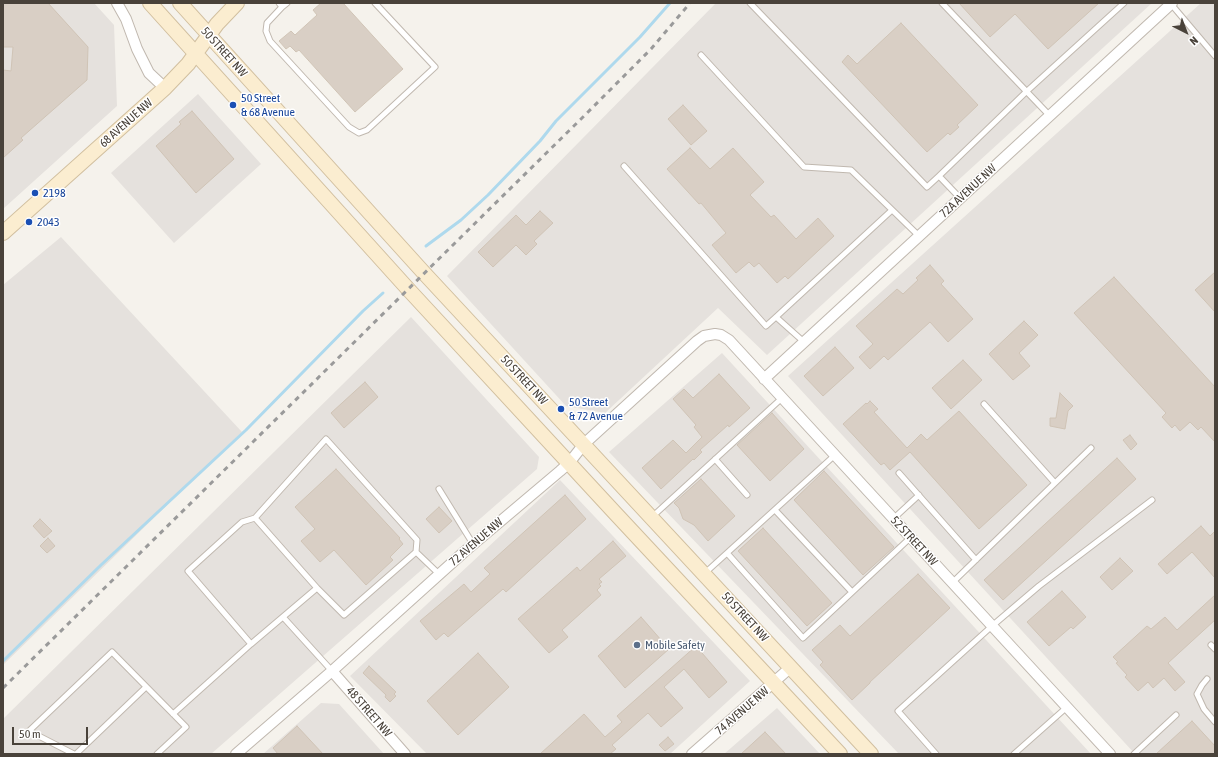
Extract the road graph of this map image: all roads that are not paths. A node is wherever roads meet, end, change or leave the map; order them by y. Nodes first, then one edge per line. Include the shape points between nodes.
1 (117, 3) edge
2 (150, 3) edge
3 (180, 3) edge
4 (237, 3) edge
5 (375, 3) edge
6 (750, 3) edge
7 (942, 3) edge
8 (1124, 3) edge
9 (1172, 3) edge
10 (283, 4) edge
11 (209, 35) junction
12 (196, 53) junction
13 (701, 55) dead end
14 (1215, 56) edge
15 (165, 88) junction
16 (1026, 92) junction
17 (1050, 116) junction
18 (624, 166) dead end
19 (939, 176) junction
20 (960, 198) junction
21 (892, 210) junction
22 (3, 233) edge
23 (919, 236) junction
24 (776, 317) junction
25 (715, 334) joint
26 (804, 343) junction
27 (764, 379) junction
28 (782, 398) junction
29 (984, 404) dead end
30 (584, 444) junction
31 (1091, 448) dead end
32 (834, 455) junction
33 (714, 459) junction
34 (569, 463) junction
35 (899, 473) dead end
36 (1055, 483) junction
37 (439, 489) dead end
38 (747, 495) dead end
39 (919, 495) junction
40 (1152, 500) dead end
41 (775, 510) junction
42 (651, 517) junction
43 (255, 518) junction
44 (893, 519) junction
45 (910, 538) junction
46 (474, 544) junction
47 (416, 552) junction
48 (727, 554) junction
49 (976, 560) junction
50 (439, 574) junction
51 (704, 574) junction
52 (952, 583) junction
53 (317, 588) junction
54 (852, 592) junction
55 (283, 617) junction
56 (992, 626) junction
57 (252, 644) junction
58 (791, 667) junction
59 (332, 671) junction
60 (1207, 679) dead end
61 (774, 683) junction
62 (146, 687) junction
63 (1067, 707) junction
64 (173, 714) junction
65 (1176, 715) dead end
66 (1215, 722) edge
67 (75, 754) edge
68 (157, 754) edge
69 (236, 754) edge
70 (405, 754) edge
71 (692, 754) edge
72 (840, 754) edge
73 (871, 754) edge
74 (936, 754) edge
75 (1014, 754) edge
76 (1110, 754) edge
77 (1134, 754) edge

1 - 15 street via 149,73
2 - 12 main road, 50 STREET NW
3 - 11 main road, 50 STREET NW
4 - 11 main road, 68 AVENUE NW
5 - 10 lane via 435,67 367,130 359,133 349,127 270,41 266,31 267,23
6 - 19 lane via 927,187
7 - 16 lane
8 - 16 lane
9 - 14 lane
9 - 17 street, 72A AVENUE NW
11 - 12 main road, 68 AVENUE NW
11 - 30 main road, 50 STREET NW via 424,273
12 - 15 main road, 68 AVENUE NW
12 - 34 main road, 50 STREET NW
13 - 21 lane via 804,167 851,170
15 - 22 main road, 68 AVENUE NW
16 - 17 lane
16 - 19 lane
17 - 20 street, 72A AVENUE NW
18 - 24 lane via 766,326
19 - 20 lane
20 - 23 street, 72A AVENUE NW
21 - 23 lane
21 - 24 lane
23 - 26 street, 72A AVENUE NW
24 - 26 lane
25 - 27 street, 52 STREET NW via 725,337
25 - 30 street, 72 AVENUE NW via 704,336 697,341
26 - 27 street, 72A AVENUE NW
27 - 28 street, 52 STREET NW
28 - 32 street, 52 STREET NW
28 - 33 lane
29 - 36 lane
30 - 34 street, 72 AVENUE NW
30 - 42 main road, 50 STREET NW
31 - 36 lane
32 - 41 lane
32 - 44 street, 52 STREET NW
33 - 38 lane
33 - 42 lane
34 - 46 street, 72 AVENUE NW
34 - 61 main road, 50 STREET NW
35 - 39 lane
36 - 49 lane
37 - 46 lane
39 - 44 lane
39 - 49 lane
40 - 56 lane via 1039,586
41 - 48 lane
41 - 54 lane
42 - 51 main road, 50 STREET NW
43 - 47 lane via 326,440 417,540
43 - 53 lane
43 - 57 lane via 242,522 188,571
44 - 45 street, 52 STREET NW
45 - 52 street, 52 STREET NW
45 - 54 lane
46 - 50 street, 72 AVENUE NW
47 - 50 lane
47 - 53 lane via 344,615
48 - 51 lane
48 - 54 lane via 803,638
49 - 52 lane
50 - 59 street, 72 AVENUE NW
51 - 58 main road, 50 STREET NW
52 - 56 street, 52 STREET NW
53 - 55 lane
55 - 57 lane
55 - 59 lane
56 - 63 street, 52 STREET NW
56 - 74 lane via 898,711
57 - 64 lane
58 - 61 street, 74 AVENUE NW
58 - 73 main road, 50 STREET NW
59 - 69 street, 72 AVENUE NW
59 - 70 street, 48 STREET NW
60 - 66 lane via 1197,694 1204,709
61 - 71 street, 74 AVENUE NW
61 - 72 main road, 50 STREET NW
62 - 64 lane
62 - 67 lane
62 - 67 lane via 112,652 29,731
63 - 75 lane
63 - 76 street, 52 STREET NW
64 - 68 lane via 186,727
65 - 77 lane

